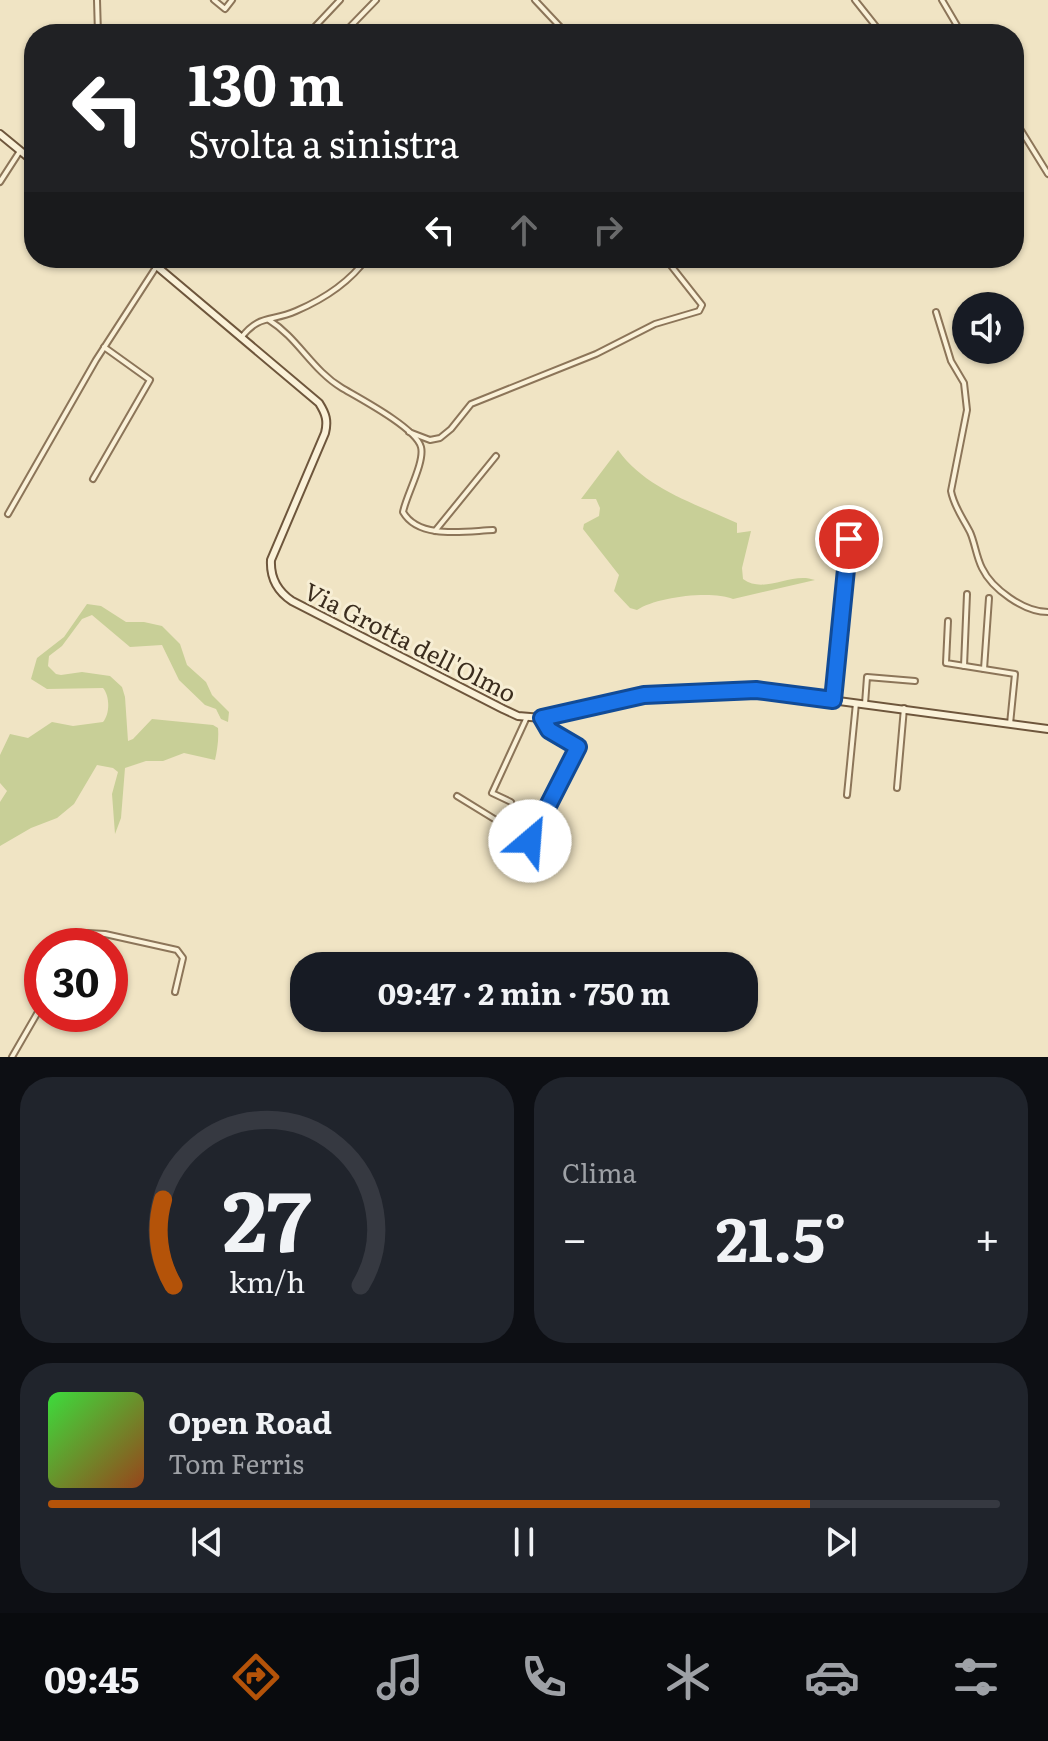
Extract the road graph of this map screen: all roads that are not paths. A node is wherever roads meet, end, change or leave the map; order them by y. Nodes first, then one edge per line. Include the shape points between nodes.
1 (97, 0) edge
2 (214, 0) edge
3 (232, 0) edge
4 (340, 0) edge
5 (376, 0) edge
6 (535, 0) edge
7 (855, 0) edge
8 (942, 0) edge
9 (98, 24) edge
10 (317, 24) edge
11 (353, 24) edge
12 (558, 24) edge
13 (874, 24) edge
14 (956, 24) edge
15 (0, 134) edge
16 (1024, 135) edge
17 (20, 151) junction
18 (24, 154) edge
19 (1048, 174) edge
20 (0, 182) edge
21 (153, 268) edge
22 (159, 268) edge
23 (358, 268) edge
24 (673, 268) edge
25 (936, 312) dead end
26 (269, 320) junction
27 (241, 338) junction
28 (104, 347) junction
29 (409, 432) junction
30 (496, 456) dead end
31 (93, 479) dead end
32 (8, 514) dead end
33 (493, 530) dead end
34 (435, 531) junction
35 (849, 539) dead end
36 (967, 594) dead end
37 (989, 598) dead end
38 (1048, 612) edge
39 (948, 621) dead end
40 (964, 666) junction
41 (984, 669) junction
42 (915, 681) dead end
43 (833, 700) junction
44 (860, 703) junction
45 (904, 708) junction
46 (527, 717) junction
47 (542, 718) junction
48 (1010, 724) junction
49 (1048, 729) edge
50 (897, 788) dead end
51 (847, 795) dead end
52 (457, 796) dead end
53 (511, 802) dead end
54 (128, 940) edge
55 (175, 992) dead end
56 (26, 1032) edge
57 (12, 1057) edge

1 - 9 street
2 - 3 street via 225,9
4 - 10 street
5 - 11 street
6 - 12 street
7 - 13 street
8 - 14 street
15 - 17 street
16 - 19 street
17 - 18 street
17 - 20 street
21 - 28 street
22 - 27 street, Via Grotta dell'Olmo
23 - 26 street via 323,298
24 - 29 street via 702,305 699,311 655,324 471,404 440,438
25 - 38 street via 951,361 964,383 967,410 951,491 954,503 982,569 996,586 1028,608
26 - 27 street via 252,324
26 - 29 street via 331,380
27 - 46 street, Via Grotta dell'Olmo via 319,403 328,423 272,552 272,575 282,594
28 - 31 street via 150,380
28 - 32 street
29 - 34 street via 422,448 403,512 416,525
30 - 34 street
33 - 34 street
35 - 43 street
36 - 40 street
37 - 41 street
39 - 40 street via 946,663
40 - 41 street
41 - 48 street via 1015,674
42 - 44 street via 867,677
43 - 44 street, Via Grotta dell'Olmo
43 - 47 street, Via Grotta dell'Olmo via 756,690 653,694
44 - 45 street, Via Grotta dell'Olmo
44 - 51 street
45 - 48 street, Via Grotta dell'Olmo
45 - 50 street
46 - 47 street, Via Grotta dell'Olmo
46 - 53 street via 492,793
47 - 52 street via 549,730 578,747 530,841
48 - 49 street, Via Grotta dell'Olmo
54 - 55 street via 177,950 183,958
56 - 57 street

